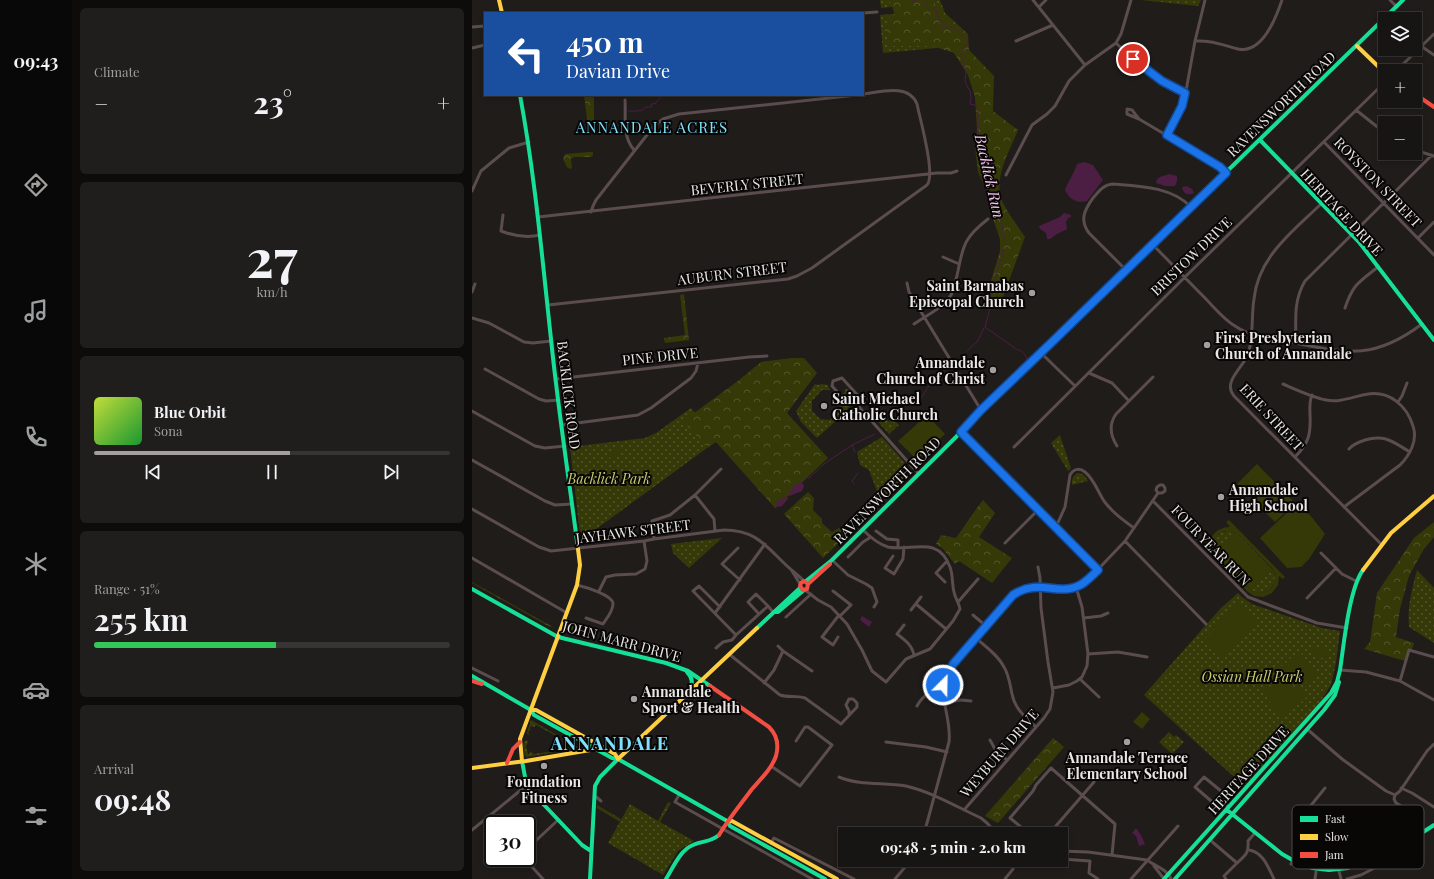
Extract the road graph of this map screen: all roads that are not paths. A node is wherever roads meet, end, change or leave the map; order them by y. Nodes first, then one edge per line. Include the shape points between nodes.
1 (499, 0) edge
2 (1033, 0) edge
3 (1046, 0) edge
4 (1131, 0) edge
5 (1205, 0) edge
6 (1282, 0) edge
7 (1390, 0) edge
8 (1403, 0) edge
9 (1039, 7) junction
10 (1396, 7) junction
11 (502, 12) edge
12 (877, 12) dead end
13 (864, 14) edge
14 (1053, 25) junction
15 (484, 26) edge
16 (472, 27) edge
17 (1434, 34) edge
18 (1016, 41) dead end
19 (1195, 41) junction
20 (1116, 43) junction
21 (1422, 45) edge
22 (484, 46) edge
23 (1357, 46) junction
24 (1422, 47) edge
25 (472, 48) edge
26 (1434, 55) edge
27 (1411, 56) edge
28 (1403, 64) edge
29 (1085, 65) junction
30 (1378, 66) edge
31 (1378, 89) edge
32 (1185, 93) junction
33 (864, 94) edge
34 (520, 96) edge
35 (848, 96) edge
36 (1422, 99) edge
37 (626, 100) dead end
38 (1434, 107) edge
39 (1356, 110) junction
40 (1140, 119) dead end
41 (1378, 127) edge
42 (1167, 135) junction
43 (1260, 140) junction
44 (529, 142) junction
45 (1324, 142) junction
46 (634, 150) junction
47 (1422, 152) edge
48 (1433, 156) edge
49 (957, 171) dead end
50 (1226, 173) junction
51 (1291, 173) junction
52 (930, 174) junction
53 (1006, 175) dead end
54 (472, 191) edge
55 (1384, 203) junction
56 (1321, 204) junction
57 (1191, 207) junction
58 (591, 212) junction
59 (503, 215) dead end
60 (538, 217) junction
61 (988, 219) dead end
62 (1434, 222) edge
63 (1352, 234) junction
64 (540, 236) junction
65 (1418, 238) junction
66 (1153, 245) junction
67 (1434, 255) edge
68 (943, 256) dead end
69 (959, 264) junction
70 (1378, 267) junction
71 (1126, 270) junction
72 (1185, 277) junction
73 (907, 283) dead end
74 (475, 284) dead end
75 (472, 292) edge
76 (548, 305) junction
77 (1345, 308) dead end
78 (924, 317) junction
79 (472, 318) edge
80 (914, 324) dead end
81 (1422, 324) junction
82 (1252, 335) junction
83 (1434, 340) edge
84 (551, 341) junction
85 (1296, 343) junction
86 (1042, 353) junction
87 (767, 356) dead end
88 (698, 363) junction
89 (485, 369) dead end
90 (1089, 373) junction
91 (1153, 377) dead end
92 (556, 379) junction
93 (1407, 383) dead end
94 (1283, 384) dead end
95 (1075, 386) junction
96 (1312, 395) junction
97 (559, 400) junction
98 (1129, 401) junction
99 (1398, 402) junction
100 (859, 407) junction
101 (981, 410) junction
102 (472, 411) edge
103 (562, 425) junction
104 (961, 432) junction
105 (565, 446) junction
106 (1117, 446) dead end
107 (1014, 447) dead end
108 (1349, 449) dead end
109 (1410, 452) junction
110 (1295, 457) junction
111 (472, 460) edge
112 (721, 469) dead end
113 (918, 474) junction
114 (1158, 493) dead end
115 (696, 496) junction
116 (1434, 496) edge
117 (1153, 501) junction
118 (572, 504) junction
119 (1344, 507) junction
120 (472, 509) edge
121 (1039, 509) junction
122 (1056, 527) junction
123 (1134, 528) junction
124 (863, 530) junction
125 (715, 531) junction
126 (876, 531) dead end
127 (871, 537) junction
128 (654, 539) junction
129 (644, 541) junction
130 (1125, 541) junction
131 (1006, 543) dead end
132 (765, 544) junction
133 (1382, 544) junction
134 (904, 547) junction
135 (738, 548) dead end
136 (898, 548) junction
137 (578, 549) junction
138 (1321, 553) dead end
139 (893, 556) dead end
140 (848, 557) dead end
141 (472, 558) edge
142 (832, 560) junction
143 (947, 561) junction
144 (1038, 567) dead end
145 (1336, 568) junction
146 (1098, 570) junction
147 (978, 579) dead end
148 (740, 580) junction
149 (1356, 581) junction
150 (945, 582) dead end
151 (577, 585) junction
152 (804, 586) junction
153 (1039, 586) junction
154 (1076, 587) junction
155 (472, 589) edge
156 (833, 591) dead end
157 (599, 592) junction
158 (811, 594) junction
159 (921, 597) dead end
160 (1307, 598) dead end
161 (958, 602) junction
162 (916, 604) junction
163 (768, 606) junction
164 (720, 607) junction
165 (874, 607) dead end
166 (911, 610) dead end
167 (567, 612) junction
168 (773, 612) junction
169 (715, 613) junction
170 (1108, 613) dead end
171 (759, 614) junction
172 (973, 615) dead end
173 (839, 616) junction
174 (786, 617) dead end
175 (586, 618) dead end
176 (1084, 618) junction
177 (904, 624) dead end
178 (1206, 624) dead end
179 (986, 626) junction
180 (1347, 628) junction
181 (946, 629) junction
182 (736, 635) junction
183 (558, 637) junction
184 (838, 637) dead end
185 (976, 638) junction
186 (778, 646) dead end
187 (716, 648) dead end
188 (784, 651) junction
189 (730, 654) junction
190 (1088, 654) junction
191 (914, 655) junction
192 (1147, 657) dead end
193 (1434, 657) edge
194 (680, 667) junction
195 (472, 668) edge
196 (1340, 670) junction
197 (812, 671) dead end
198 (472, 676) edge
199 (1080, 679) junction
200 (702, 680) junction
201 (472, 681) edge
202 (498, 681) dead end
203 (1400, 682) junction
204 (764, 683) junction
205 (490, 687) junction
206 (1053, 688) junction
207 (943, 690) junction
208 (689, 692) junction
209 (1099, 697) dead end
210 (1434, 700) edge
211 (971, 701) dead end
212 (944, 703) junction
213 (917, 706) dead end
214 (531, 710) junction
215 (849, 714) junction
216 (1036, 727) junction
217 (1305, 727) junction
218 (990, 740) dead end
219 (796, 741) dead end
220 (520, 742) junction
221 (886, 742) dead end
222 (1434, 744) edge
223 (596, 749) junction
224 (946, 752) junction
225 (618, 759) junction
226 (1007, 760) junction
227 (522, 761) junction
228 (507, 763) junction
229 (771, 766) junction
230 (472, 768) edge
231 (839, 777) dead end
232 (1094, 782) dead end
233 (528, 786) junction
234 (1325, 788) dead end
235 (1401, 788) junction
236 (594, 795) junction
237 (679, 795) junction
238 (1395, 795) junction
239 (935, 796) junction
240 (1083, 796) junction
241 (1222, 802) junction
242 (594, 804) junction
243 (1311, 805) edge
244 (1400, 805) edge
245 (1434, 806) edge
246 (1228, 808) junction
247 (964, 810) junction
248 (1232, 814) junction
249 (490, 815) edge
250 (484, 820) edge
251 (558, 820) junction
252 (727, 821) junction
253 (1434, 825) edge
254 (1178, 826) dead end
255 (926, 827) edge
256 (991, 827) edge
257 (1021, 827) edge
258 (1055, 827) edge
259 (722, 829) junction
260 (472, 830) edge
261 (1424, 831) edge
262 (1254, 834) junction
263 (1210, 840) junction
264 (536, 841) edge
265 (771, 843) junction
266 (788, 844) junction
267 (1249, 850) junction
268 (591, 851) junction
269 (784, 851) junction
270 (1068, 851) edge
271 (1112, 854) junction
272 (782, 855) junction
273 (1068, 859) edge
274 (1147, 860) junction
275 (778, 861) junction
276 (1237, 863) junction
277 (1291, 864) edge
278 (1153, 865) junction
279 (533, 867) edge
280 (905, 867) edge
281 (1013, 869) dead end
282 (1303, 869) edge
283 (1344, 869) edge
284 (1373, 869) edge
285 (1339, 871) junction
286 (1316, 872) junction
287 (1169, 874) junction
288 (544, 879) edge
289 (590, 879) edge
290 (666, 879) edge
291 (812, 879) edge
292 (825, 879) edge
293 (837, 879) edge
294 (854, 879) edge
295 (894, 879) edge
296 (1005, 879) edge
297 (1098, 879) edge
298 (1131, 879) edge
299 (1164, 879) edge
300 (1171, 879) edge
301 (1174, 879) edge
302 (1226, 879) edge
303 (1274, 879) edge
304 (1315, 879) edge
305 (1341, 879) edge
306 (1347, 879) edge

1 - 11 main road
2 - 9 street
3 - 9 street
4 - 20 street
5 - 19 street
6 - 19 street via 1265,36 1250,48 1242,49
7 - 10 street
8 - 10 main road, RAVENSWORTH ROAD
9 - 14 street
10 - 23 main road, RAVENSWORTH ROAD
12 - 13 street
14 - 18 street
14 - 29 street
15 - 16 street
17 - 21 street
19 - 32 street
20 - 29 street
20 - 32 street via 1137,63 1162,81
22 - 25 street
23 - 30 main road
23 - 43 main road, RAVENSWORTH ROAD
24 - 26 street
27 - 28 street
29 - 53 street via 1069,81 1051,110 1032,125
31 - 39 street, BRISTOW DRIVE
32 - 42 street via 1182,106
33 - 52 street via 902,91 914,97
34 - 44 main road, BACKLICK ROAD
35 - 46 street via 674,115 654,126
36 - 38 main road
37 - 46 street via 626,133 628,142
39 - 41 street
39 - 45 street, BRISTOW DRIVE
40 - 42 street
42 - 50 street
43 - 50 main road, RAVENSWORTH ROAD
43 - 51 main road, HERITAGE DRIVE
44 - 54 street via 509,148 481,171
44 - 60 main road, BACKLICK ROAD
45 - 51 street, BRISTOW DRIVE
45 - 55 street, ROYSTON STREET
46 - 58 street via 596,200
47 - 48 street
48 - 55 street
49 - 52 street, BEVERLY STREET
50 - 57 main road, RAVENSWORTH ROAD
51 - 56 main road, HERITAGE DRIVE
51 - 72 street, BRISTOW DRIVE
52 - 58 street, BEVERLY STREET
52 - 76 street, AUBURN STREET via 927,185 812,268 797,276
55 - 63 street
55 - 65 street, ROYSTON STREET
56 - 63 main road, HERITAGE DRIVE
56 - 82 street, ERIE STREET via 1277,247 1262,268 1255,290
57 - 66 main road, RAVENSWORTH ROAD
57 - 71 street via 1184,200 1159,190 1114,184 1101,188 1085,210 1085,226
58 - 60 street, BEVERLY STREET
59 - 64 street via 501,231 511,235
60 - 64 main road, BACKLICK ROAD
61 - 69 street via 968,238 962,249
62 - 65 street
63 - 70 main road, HERITAGE DRIVE
63 - 85 street via 1302,285 1295,307
64 - 76 main road, BACKLICK ROAD
65 - 67 street, ROYSTON STREET
66 - 71 main road, RAVENSWORTH ROAD
66 - 72 street
68 - 69 street
69 - 78 street via 950,296 939,308
70 - 77 street via 1355,286
70 - 81 main road, HERITAGE DRIVE
71 - 86 main road, RAVENSWORTH ROAD
72 - 82 street via 1229,322
72 - 90 street, BRISTOW DRIVE
73 - 78 street via 909,292
74 - 75 street
76 - 84 main road, BACKLICK ROAD
78 - 80 street
78 - 101 street
79 - 84 street via 489,323 529,343
81 - 83 main road, HERITAGE DRIVE
81 - 85 street via 1394,342 1369,350 1342,351
82 - 85 street
82 - 110 street, ERIE STREET via 1247,355 1231,380 1230,390
84 - 92 main road, BACKLICK ROAD
86 - 95 street
86 - 101 main road, RAVENSWORTH ROAD
87 - 88 street, PINE DRIVE
88 - 92 street, PINE DRIVE
88 - 103 street via 691,378 643,413 631,417
89 - 97 street via 539,399
90 - 95 street, BRISTOW DRIVE
90 - 98 street via 1112,383
91 - 98 street
92 - 97 main road, BACKLICK ROAD
93 - 99 street
94 - 96 street
95 - 107 street, BRISTOW DRIVE
96 - 99 street via 1332,401 1374,394 1385,395
96 - 110 street via 1310,433 1304,448
97 - 103 main road, BACKLICK ROAD
98 - 106 street via 1116,414 1111,424 1112,437
99 - 109 street via 1408,413 1414,428
100 - 100 street via 862,400 842,378 833,381 832,386 838,394
100 - 113 street
101 - 104 main road, RAVENSWORTH ROAD
102 - 105 street via 535,446
103 - 105 main road, BACKLICK ROAD
104 - 113 main road, RAVENSWORTH ROAD
104 - 121 street
105 - 118 main road, BACKLICK ROAD
108 - 109 street via 1355,443 1381,438
109 - 119 street via 1400,465
110 - 119 street, ERIE STREET
111 - 118 street via 545,501 555,505
112 - 115 street
113 - 124 main road, RAVENSWORTH ROAD
114 - 117 street
115 - 125 street via 714,519
115 - 128 street via 670,514 652,522
116 - 133 main road, HERITAGE DRIVE
117 - 123 street
117 - 180 street, FOUR YEAR RUN via 1248,597 1316,623
118 - 137 main road, BACKLICK ROAD
119 - 133 street, ERIE STREET
120 - 137 street, JAYHAWK STREET via 543,549
121 - 122 street
121 - 131 street
122 - 123 street via 1065,507 1070,475 1077,469 1088,475 1113,511
122 - 146 street
123 - 130 street
124 - 127 street
124 - 142 main road, RAVENSWORTH ROAD
125 - 128 street, JAYHAWK STREET
125 - 132 street, JAYHAWK STREET via 745,533
126 - 136 street via 887,539 898,540
127 - 136 street via 884,545
127 - 140 street
128 - 129 street, JAYHAWK STREET
129 - 137 street, JAYHAWK STREET
129 - 157 street via 647,561 644,569 636,574 606,577
130 - 146 street
130 - 178 street
132 - 148 street
132 - 152 street, JAYHAWK STREET
133 - 149 main road, HERITAGE DRIVE
134 - 136 street
134 - 139 street via 903,559 894,574 885,568
134 - 143 street via 926,546 940,553
135 - 148 street via 722,564
137 - 151 main road, BACKLICK ROAD via 580,567
138 - 145 street
141 - 167 street
142 - 152 main road, RAVENSWORTH ROAD via 826,569
142 - 165 street via 848,575 872,588 877,602
143 - 150 street via 936,573
143 - 161 street
144 - 153 street, WEYBURN DRIVE
145 - 149 street via 1346,577
145 - 160 street
146 - 154 street
147 - 161 street
148 - 164 street
149 - 180 main road, HERITAGE DRIVE
151 - 157 street
151 - 167 main road, BACKLICK ROAD
152 - 158 street, JAYHAWK STREET
152 - 168 main road, RAVENSWORTH ROAD
153 - 154 street via 1062,589
153 - 179 street via 1013,595
153 - 206 street, WEYBURN DRIVE
154 - 176 street
155 - 183 main road, JOHN MARR DRIVE
156 - 173 street via 851,605
157 - 175 street via 613,601 610,614 603,624
158 - 173 street, JAYHAWK STREET via 831,607
158 - 174 street
159 - 162 street
161 - 181 street via 960,609
162 - 166 street
162 - 181 street
163 - 168 street
163 - 171 street
163 - 171 street via 756,594 748,602
164 - 169 street
164 - 169 street via 699,586 694,590
167 - 183 main road, BACKLICK ROAD
168 - 189 main road, RAVENSWORTH ROAD
169 - 182 street
170 - 176 street
171 - 182 street
172 - 179 street
173 - 184 street via 822,637 833,645
173 - 191 street, JAYHAWK STREET via 847,624 872,671 886,682 906,659
176 - 190 street
177 - 191 street via 897,634 906,641
179 - 185 street
180 - 196 main road, HERITAGE DRIVE
181 - 191 street via 930,649
182 - 187 street via 732,640 723,642
183 - 194 main road, JOHN MARR DRIVE
183 - 214 main road, BACKLICK ROAD
185 - 207 street via 948,670
185 - 216 street via 1003,665 1015,703
186 - 188 street
188 - 197 street
188 - 204 street
189 - 200 main road, RAVENSWORTH ROAD
189 - 204 street
190 - 192 street via 1113,652
190 - 199 street via 1087,666
193 - 203 street via 1409,650
194 - 200 main road, JOHN MARR DRIVE
194 - 208 main road via 692,678
195 - 202 street
196 - 203 street via 1366,672
196 - 217 main road, HERITAGE DRIVE via 1335,695 1324,710
198 - 205 main road
199 - 206 street via 1069,685
199 - 209 street
200 - 208 main road, RAVENSWORTH ROAD
200 - 229 main road, JOHN MARR DRIVE via 774,732 778,747
201 - 205 main road
203 - 210 street
204 - 215 street via 783,696 805,698 841,724
205 - 214 main road
206 - 216 street, WEYBURN DRIVE via 1050,709
207 - 212 street
207 - 213 street via 927,693
208 - 225 main road, RAVENSWORTH ROAD
211 - 212 street
212 - 224 street via 950,731
214 - 220 main road, BACKLICK ROAD
214 - 223 main road via 534,715
214 - 225 main road via 536,710 615,754
215 - 215 street via 857,707 853,699 846,702
216 - 226 street, WEYBURN DRIVE
217 - 238 street via 1348,764
217 - 246 main road, HERITAGE DRIVE
217 - 248 main road, HERITAGE DRIVE
218 - 226 street via 995,749
219 - 229 street via 807,727 832,746 800,786
220 - 227 main road, BACKLICK ROAD
220 - 228 main road via 513,749
221 - 224 street
222 - 235 street
223 - 225 main road
223 - 227 main road
224 - 239 street
225 - 236 main road, RAVENSWORTH ROAD via 598,779
225 - 237 main road
226 - 247 street, WEYBURN DRIVE
227 - 228 main road
227 - 233 main road, BACKLICK ROAD
228 - 230 main road
229 - 252 main road
231 - 239 street via 850,781 908,787
232 - 240 street
233 - 249 street
233 - 251 main road
234 - 243 street
235 - 238 street
235 - 245 street
236 - 242 main road, RAVENSWORTH ROAD
236 - 242 street via 601,801
237 - 252 main road
237 - 259 street via 675,802
238 - 244 street via 1394,799
239 - 247 street
239 - 255 street
240 - 257 street via 1050,768 1010,818
240 - 258 street
240 - 271 street via 1115,824
241 - 241 street via 1227,796 1204,776 1195,787 1218,807
241 - 246 street
242 - 268 main road, RAVENSWORTH ROAD
246 - 248 main road
246 - 287 main road, HERITAGE DRIVE
247 - 256 street via 985,820
248 - 262 main road
248 - 263 main road, HERITAGE DRIVE
250 - 260 street
251 - 264 street
251 - 268 main road
252 - 259 main road
252 - 265 main road via 734,822
252 - 272 main road via 730,826
253 - 261 main road
254 - 274 street
259 - 275 street
259 - 290 main road via 711,840 693,845 684,851
262 - 267 street via 1248,840
262 - 277 main road
263 - 276 street
263 - 301 main road, HERITAGE DRIVE
265 - 266 street via 774,838
265 - 269 main road
266 - 269 street
266 - 294 street
267 - 276 street
267 - 303 street via 1264,859
268 - 289 main road, RAVENSWORTH ROAD
269 - 272 street
269 - 293 main road
270 - 271 street
271 - 274 street
272 - 275 street
272 - 292 main road
273 - 297 street via 1090,861 1089,873
274 - 278 street
274 - 298 street
275 - 291 street
276 - 302 street via 1224,876
278 - 287 street
278 - 299 street
279 - 288 street
280 - 295 street
281 - 296 street
282 - 286 main road
283 - 285 main road
284 - 306 street
285 - 286 main road
285 - 305 street
286 - 304 street
287 - 299 main road, HERITAGE DRIVE
287 - 300 street

